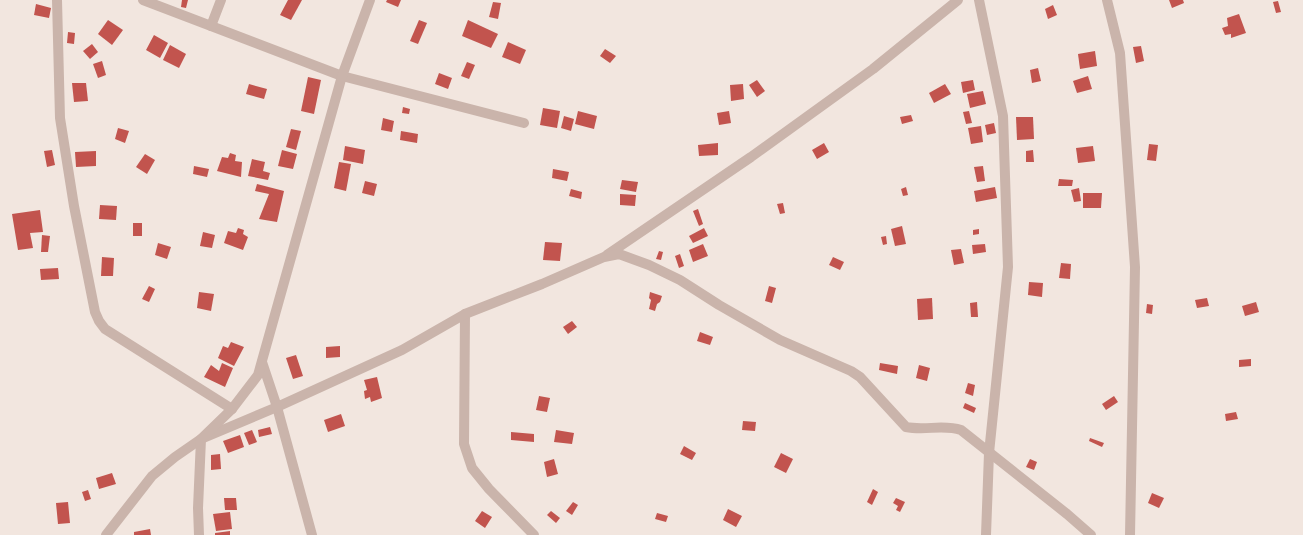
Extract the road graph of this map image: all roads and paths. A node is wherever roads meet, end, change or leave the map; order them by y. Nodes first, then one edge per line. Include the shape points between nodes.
1 (57, 0) edge
2 (143, 0) edge
3 (221, 0) edge
4 (370, 0) edge
5 (958, 0) edge
6 (979, 0) edge
7 (1107, 0) edge
8 (211, 26) junction
9 (342, 76) junction
10 (524, 123) dead end
11 (604, 257) junction
12 (466, 314) junction
13 (262, 362) junction
14 (278, 407) junction
15 (232, 409) junction
16 (201, 439) junction
17 (989, 453) junction
18 (531, 534) edge
19 (106, 535) edge
20 (199, 535) edge
21 (312, 535) edge
22 (986, 535) edge
23 (1091, 535) edge
24 (1130, 535) edge

1 - 15 street via 60,118 94,312 105,329
2 - 8 street
3 - 8 street
4 - 9 street
5 - 11 street via 867,73 751,157
6 - 17 street via 1003,116 1008,267
7 - 24 street via 1120,53 1135,267
8 - 9 street
9 - 10 street
9 - 13 street
11 - 12 street
11 - 17 street via 619,254 649,265 680,280 780,340 851,371 906,427 951,427 961,430
12 - 14 street via 402,350
12 - 18 street via 464,444 472,468
13 - 14 street
13 - 15 street via 258,375
14 - 16 street
14 - 21 street
15 - 16 street
16 - 19 street via 152,476
16 - 20 street
17 - 22 street
17 - 23 street

